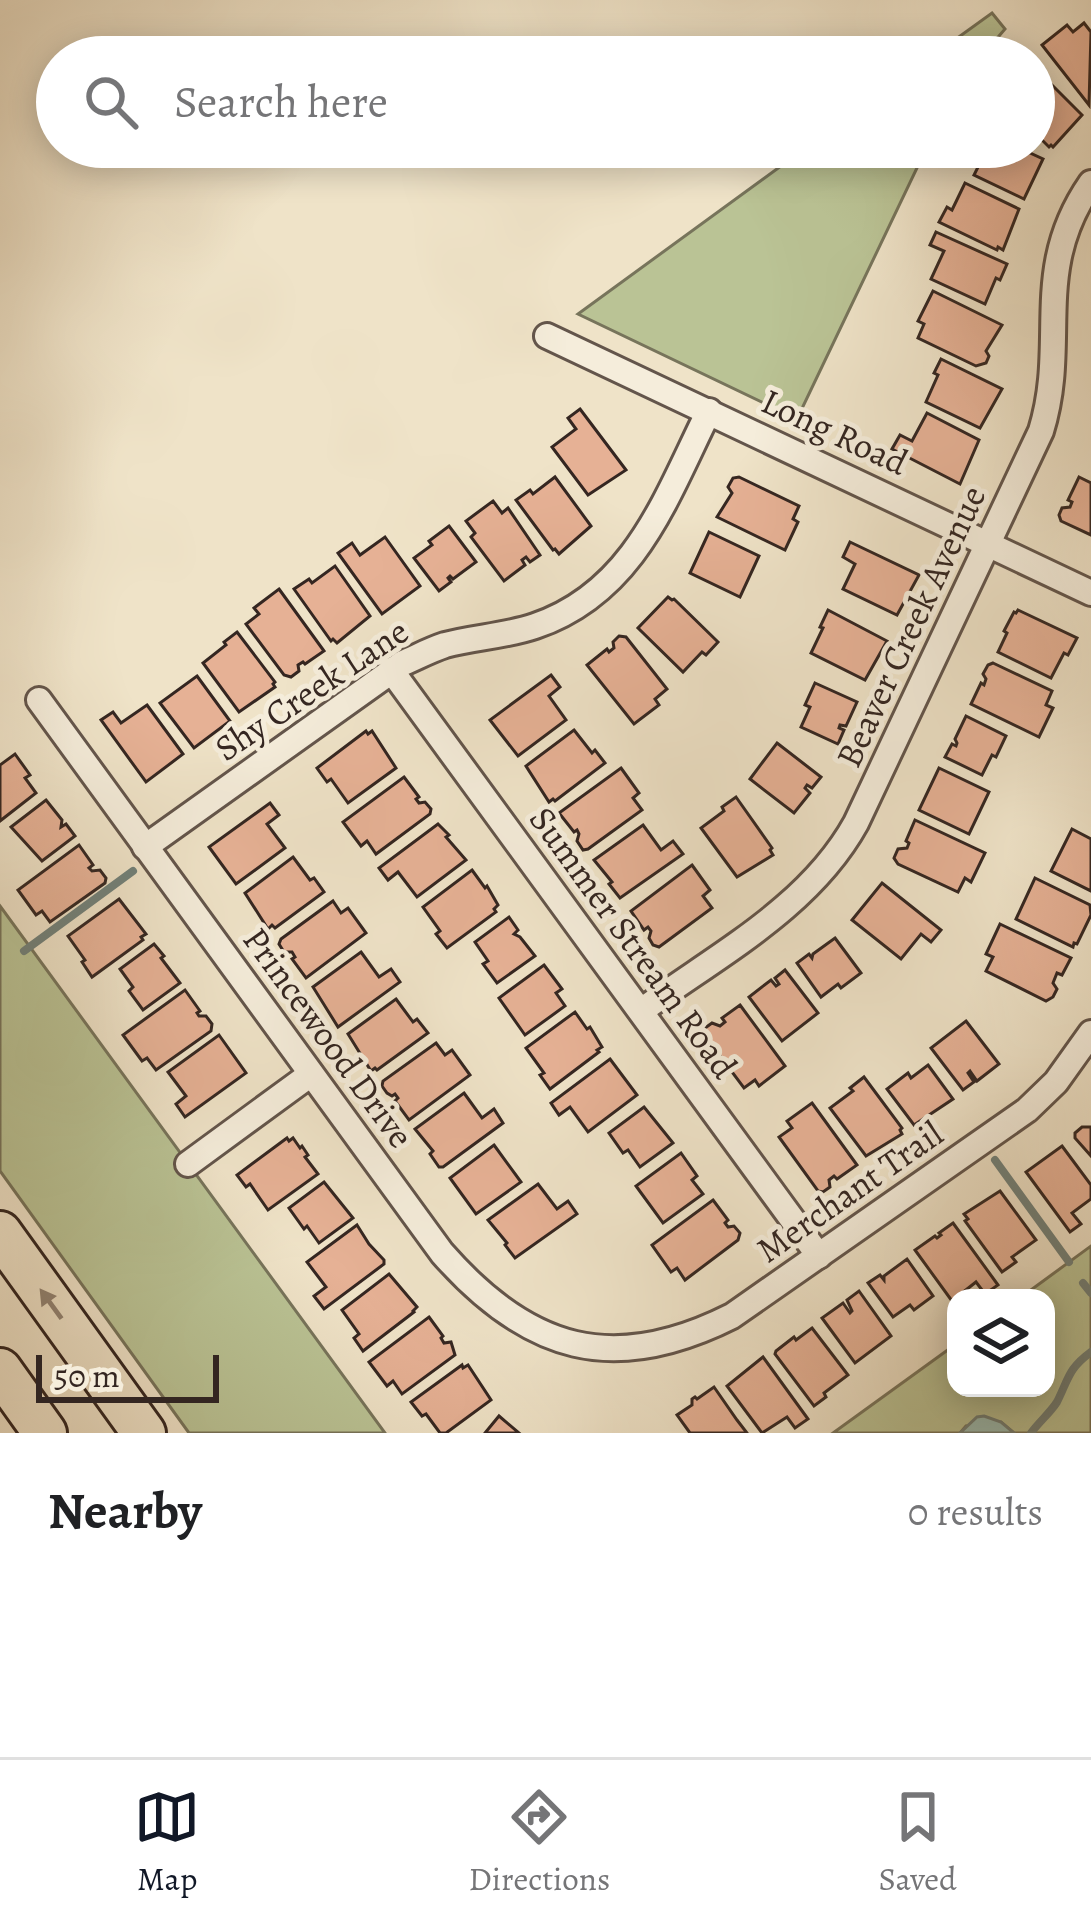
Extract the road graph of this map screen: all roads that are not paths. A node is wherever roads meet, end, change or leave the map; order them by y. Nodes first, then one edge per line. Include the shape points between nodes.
1 (1091, 183) edge
2 (547, 336) dead end
3 (709, 411) junction
4 (988, 544) junction
5 (1091, 593) edge
6 (391, 670) junction
7 (39, 700) dead end
8 (145, 847) junction
9 (641, 1011) junction
10 (1091, 1033) edge
11 (311, 1074) junction
12 (188, 1164) dead end
13 (0, 1233) edge
14 (819, 1256) junction
15 (611, 1348) joint
16 (0, 1370) edge
17 (45, 1433) edge
18 (144, 1433) edge

1 - 4 street, Beaver Creek Avenue via 1057,260 1046,415
2 - 3 street, Long Road
3 - 4 street, Long Road
3 - 6 street, Shy Creek Lane via 648,532 594,594 546,622 444,646
4 - 5 street, Long Road
4 - 9 street, Beaver Creek Avenue via 838,852 792,902
6 - 8 street, Shy Creek Lane
6 - 9 street, Summer Stream Road
7 - 8 street, Princewood Drive
8 - 11 street, Princewood Drive
9 - 14 street, Summer Stream Road
10 - 14 street, Merchant Trail via 1027,1110
11 - 12 street
11 - 15 street, Princewood Drive via 433,1240 492,1304 546,1335
18 -> 13 highway
14 - 15 street, Merchant Trail via 712,1326
16 - 17 highway

